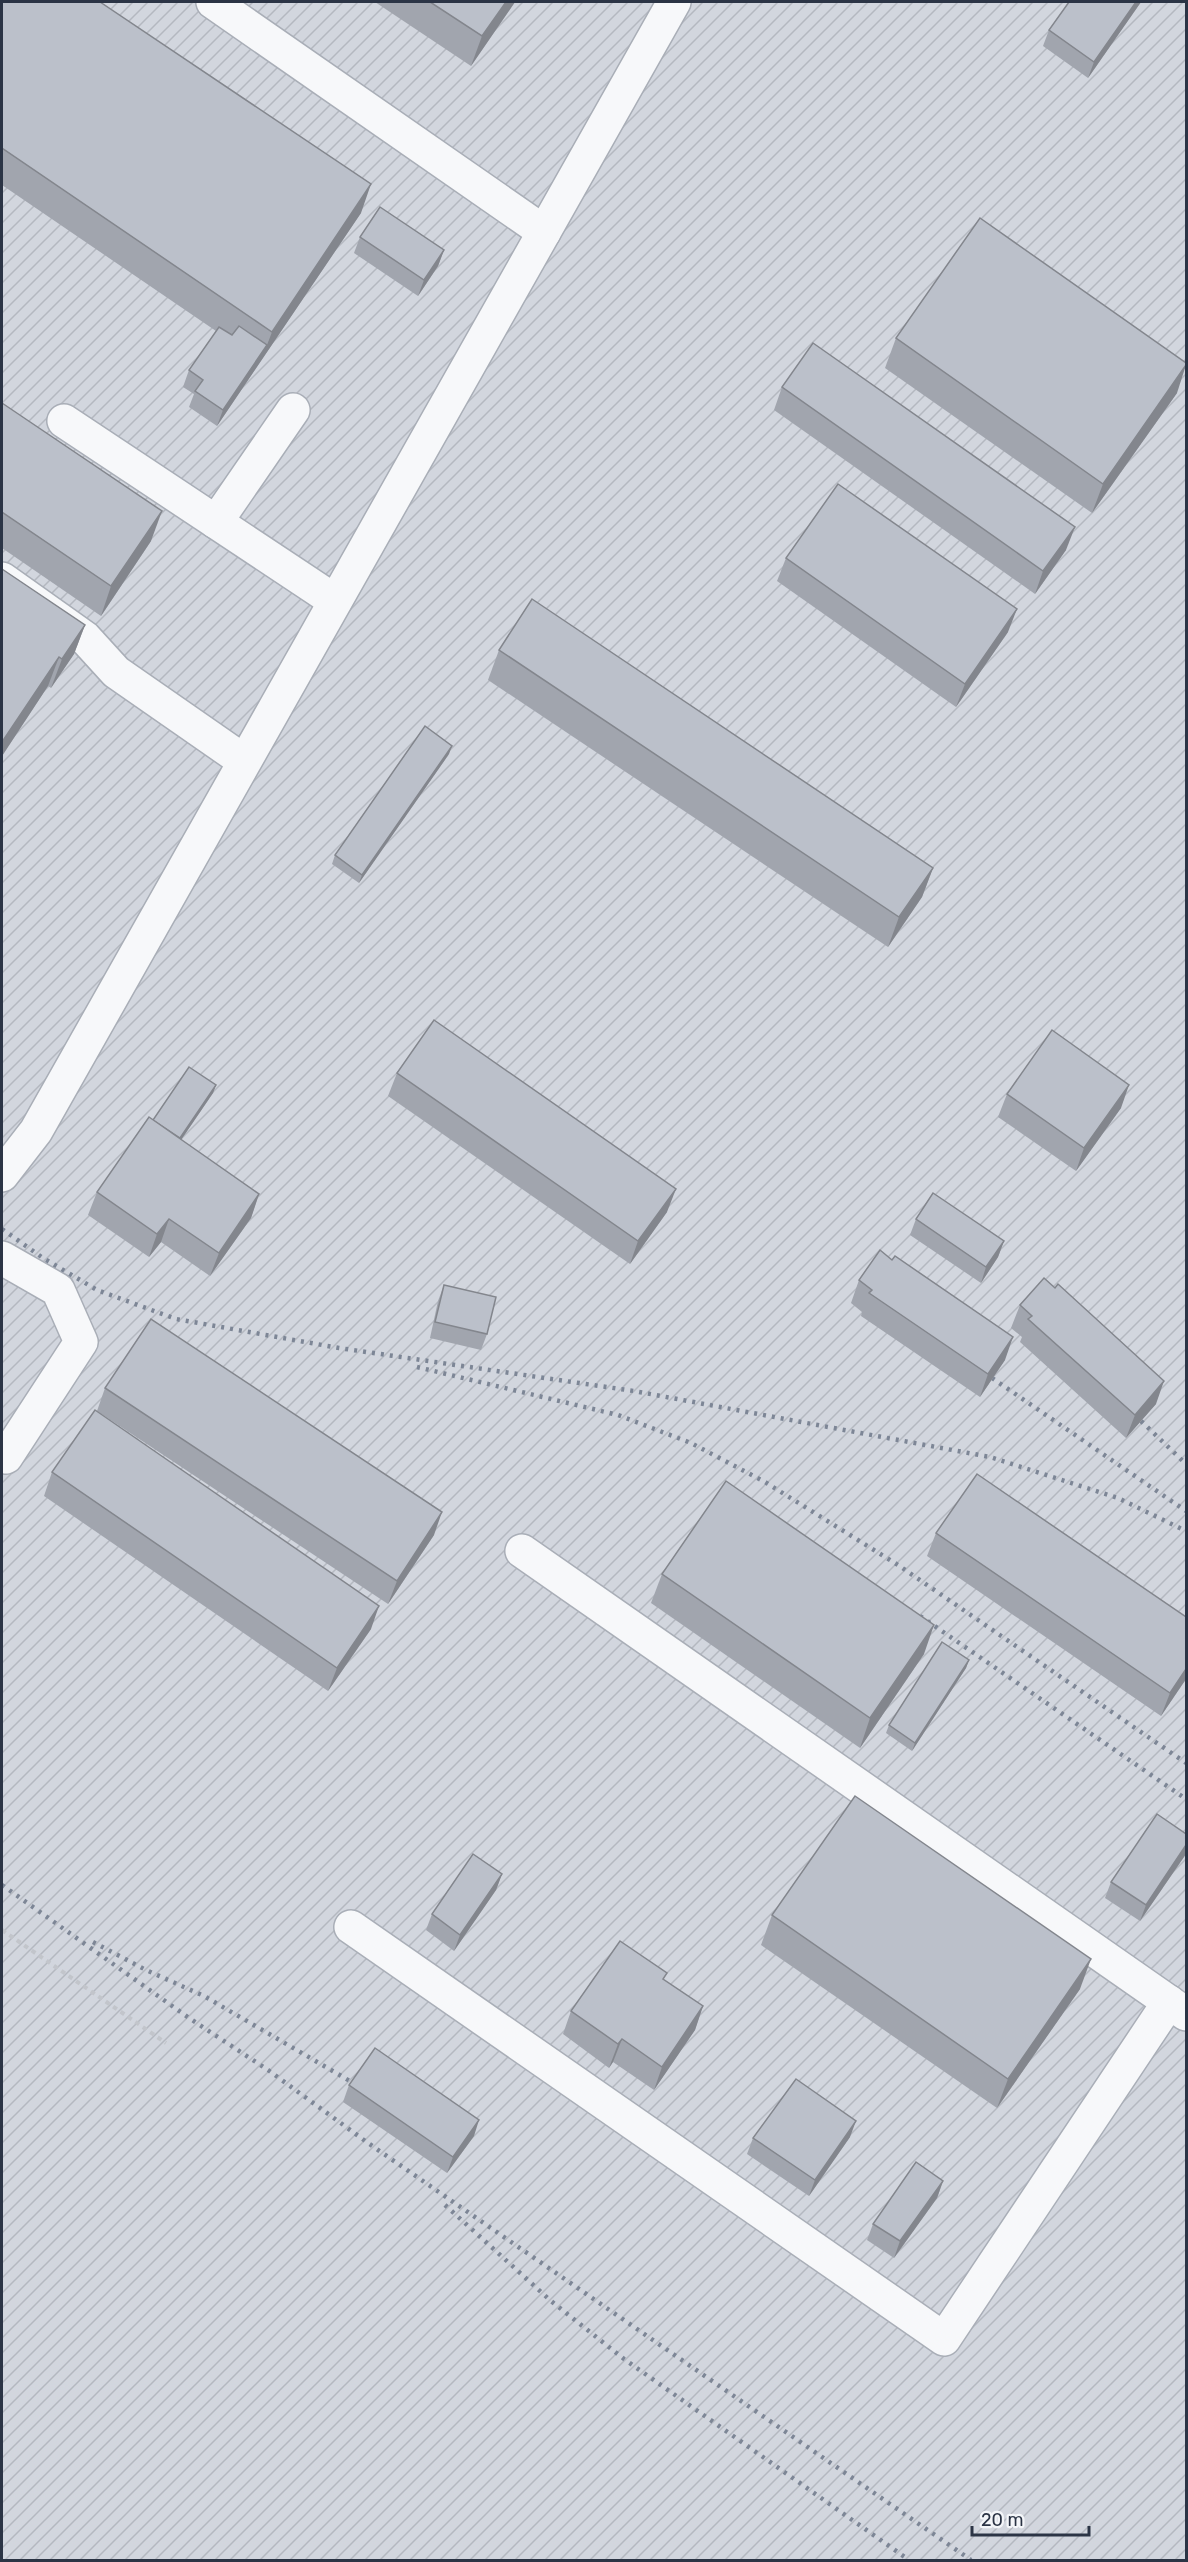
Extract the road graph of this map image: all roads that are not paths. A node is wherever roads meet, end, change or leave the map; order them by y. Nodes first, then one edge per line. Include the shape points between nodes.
1 (213, 2) edge
2 (674, 2) edge
3 (544, 232) junction
4 (293, 410) dead end
5 (64, 421) dead end
6 (216, 522) junction
7 (2, 579) edge
8 (335, 601) junction
9 (244, 761) junction
10 (2, 1175) edge
11 (2, 1258) edge
12 (6, 1457) dead end
13 (522, 1551) dead end
14 (351, 1927) dead end
15 (1178, 2008) edge

1 - 3 lane
2 - 3 lane
3 - 8 lane
4 - 6 lane
5 - 6 lane
6 - 8 lane
7 - 9 lane via 86,638 116,672
8 - 9 lane
9 - 10 lane via 36,1131
11 - 12 lane via 58,1290 81,1342
13 - 15 lane
14 - 15 lane via 944,2338

